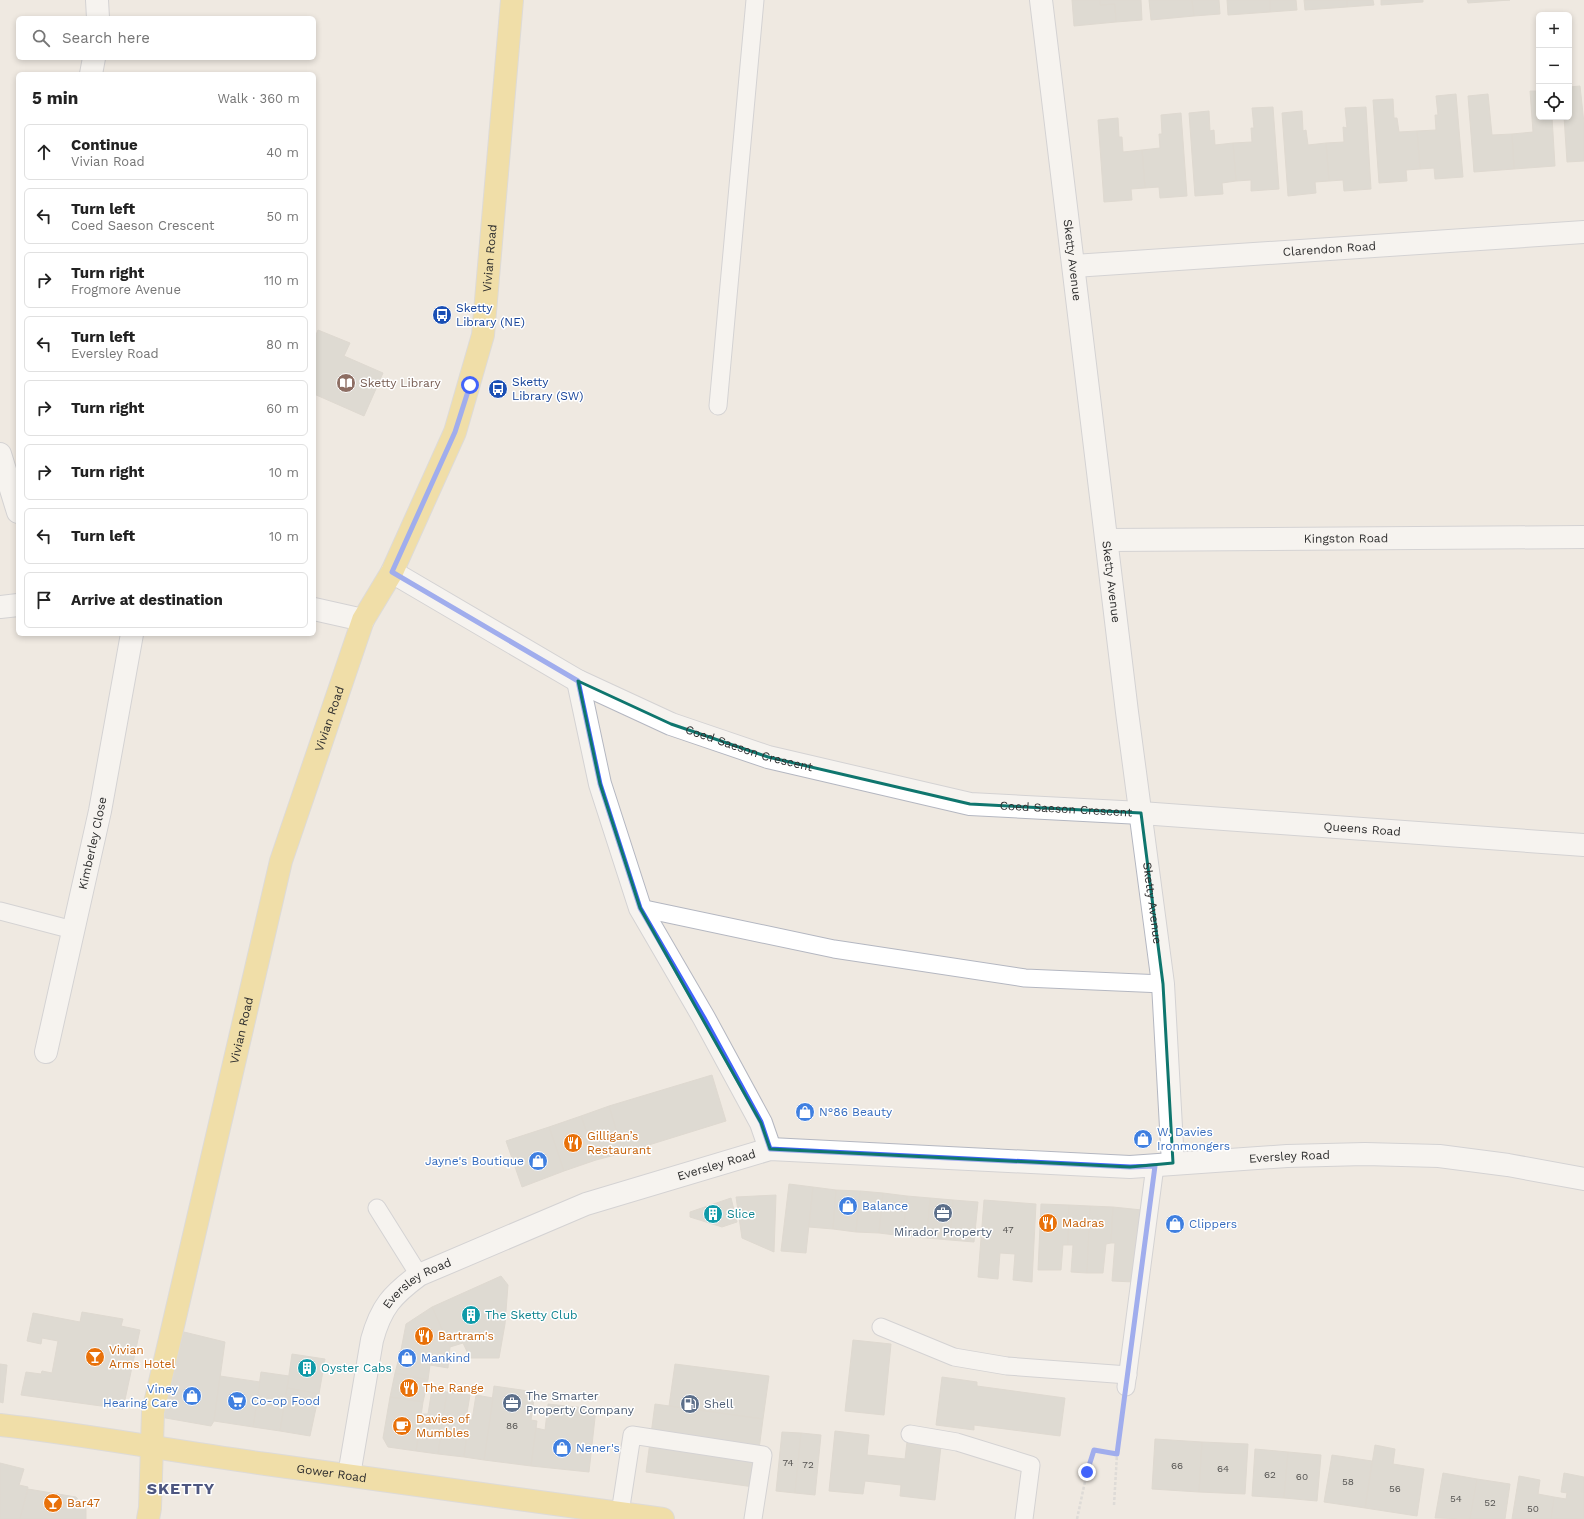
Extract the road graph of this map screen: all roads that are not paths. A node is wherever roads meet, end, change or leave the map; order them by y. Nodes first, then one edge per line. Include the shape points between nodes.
1 (97, 0) edge
2 (512, 0) edge
3 (755, 0) edge
4 (1041, 0) edge
5 (98, 16) edge
6 (94, 60) edge
7 (91, 72) edge
8 (1584, 232) edge
9 (1074, 266) junction
10 (718, 406) dead end
11 (0, 454) edge
12 (16, 506) edge
13 (1584, 537) edge
14 (1108, 540) junction
15 (392, 572) junction
16 (16, 605) edge
17 (0, 607) edge
18 (316, 609) edge
19 (362, 620) junction
20 (132, 636) edge
21 (578, 681) junction
22 (1142, 814) junction
23 (1584, 845) edge
24 (640, 908) junction
25 (0, 911) edge
26 (73, 930) junction
27 (1163, 984) junction
28 (46, 1052) dead end
29 (770, 1149) junction
30 (1164, 1164) junction
31 (1584, 1179) edge
32 (377, 1208) dead end
33 (419, 1275) junction
34 (881, 1327) dead end
35 (0, 1425) edge
36 (910, 1434) dead end
37 (152, 1447) junction
38 (349, 1475) junction
39 (620, 1513) junction
40 (148, 1519) edge
41 (663, 1519) edge
42 (754, 1519) edge
43 (1024, 1519) edge

1 - 5 street
2 - 15 main road, Vivian Road via 483,335 455,432
3 - 10 lane
4 - 9 street, Sketty Avenue
6 - 7 street
8 - 9 street, Clarendon Road
9 - 14 street, Sketty Avenue
11 - 12 street
13 - 14 street, Kingston Road
14 - 22 street, Sketty Avenue via 1127,712
15 - 19 main road, Vivian Road
15 - 21 street, Coed Saeson Crescent
16 - 17 street
18 - 19 street
19 - 37 main road, Vivian Road via 281,861 161,1374 153,1412
20 - 26 street, Kimberley Close via 100,811
21 - 22 street, Coed Saeson Crescent via 671,724 768,757 970,804
21 - 24 street via 600,784
22 - 23 street, Queens Road
22 - 27 street, Sketty Avenue
24 - 27 lane via 834,949 1025,978
24 - 29 street via 761,1122
25 - 26 lane
26 - 28 street, Kimberley Close
27 - 30 street, Sketty Avenue
29 - 30 street, Eversley Road via 1130,1167
29 - 33 street, Eversley Road via 586,1204
30 - 31 street, Eversley Road via 1365,1154 1424,1156 1508,1165
30 - 34 lane via 1127,1381 954,1358
32 - 33 lane
33 - 38 street, Eversley Road via 388,1303 377,1320
35 - 37 main road, Gower Road via 91,1436
36 - 43 lane via 957,1442 1031,1465
37 - 38 main road, Gower Road
37 - 40 main road, Vivian Road
38 - 39 main road, Gower Road
39 - 41 main road, Gower Road
39 - 42 lane via 632,1435 763,1455

